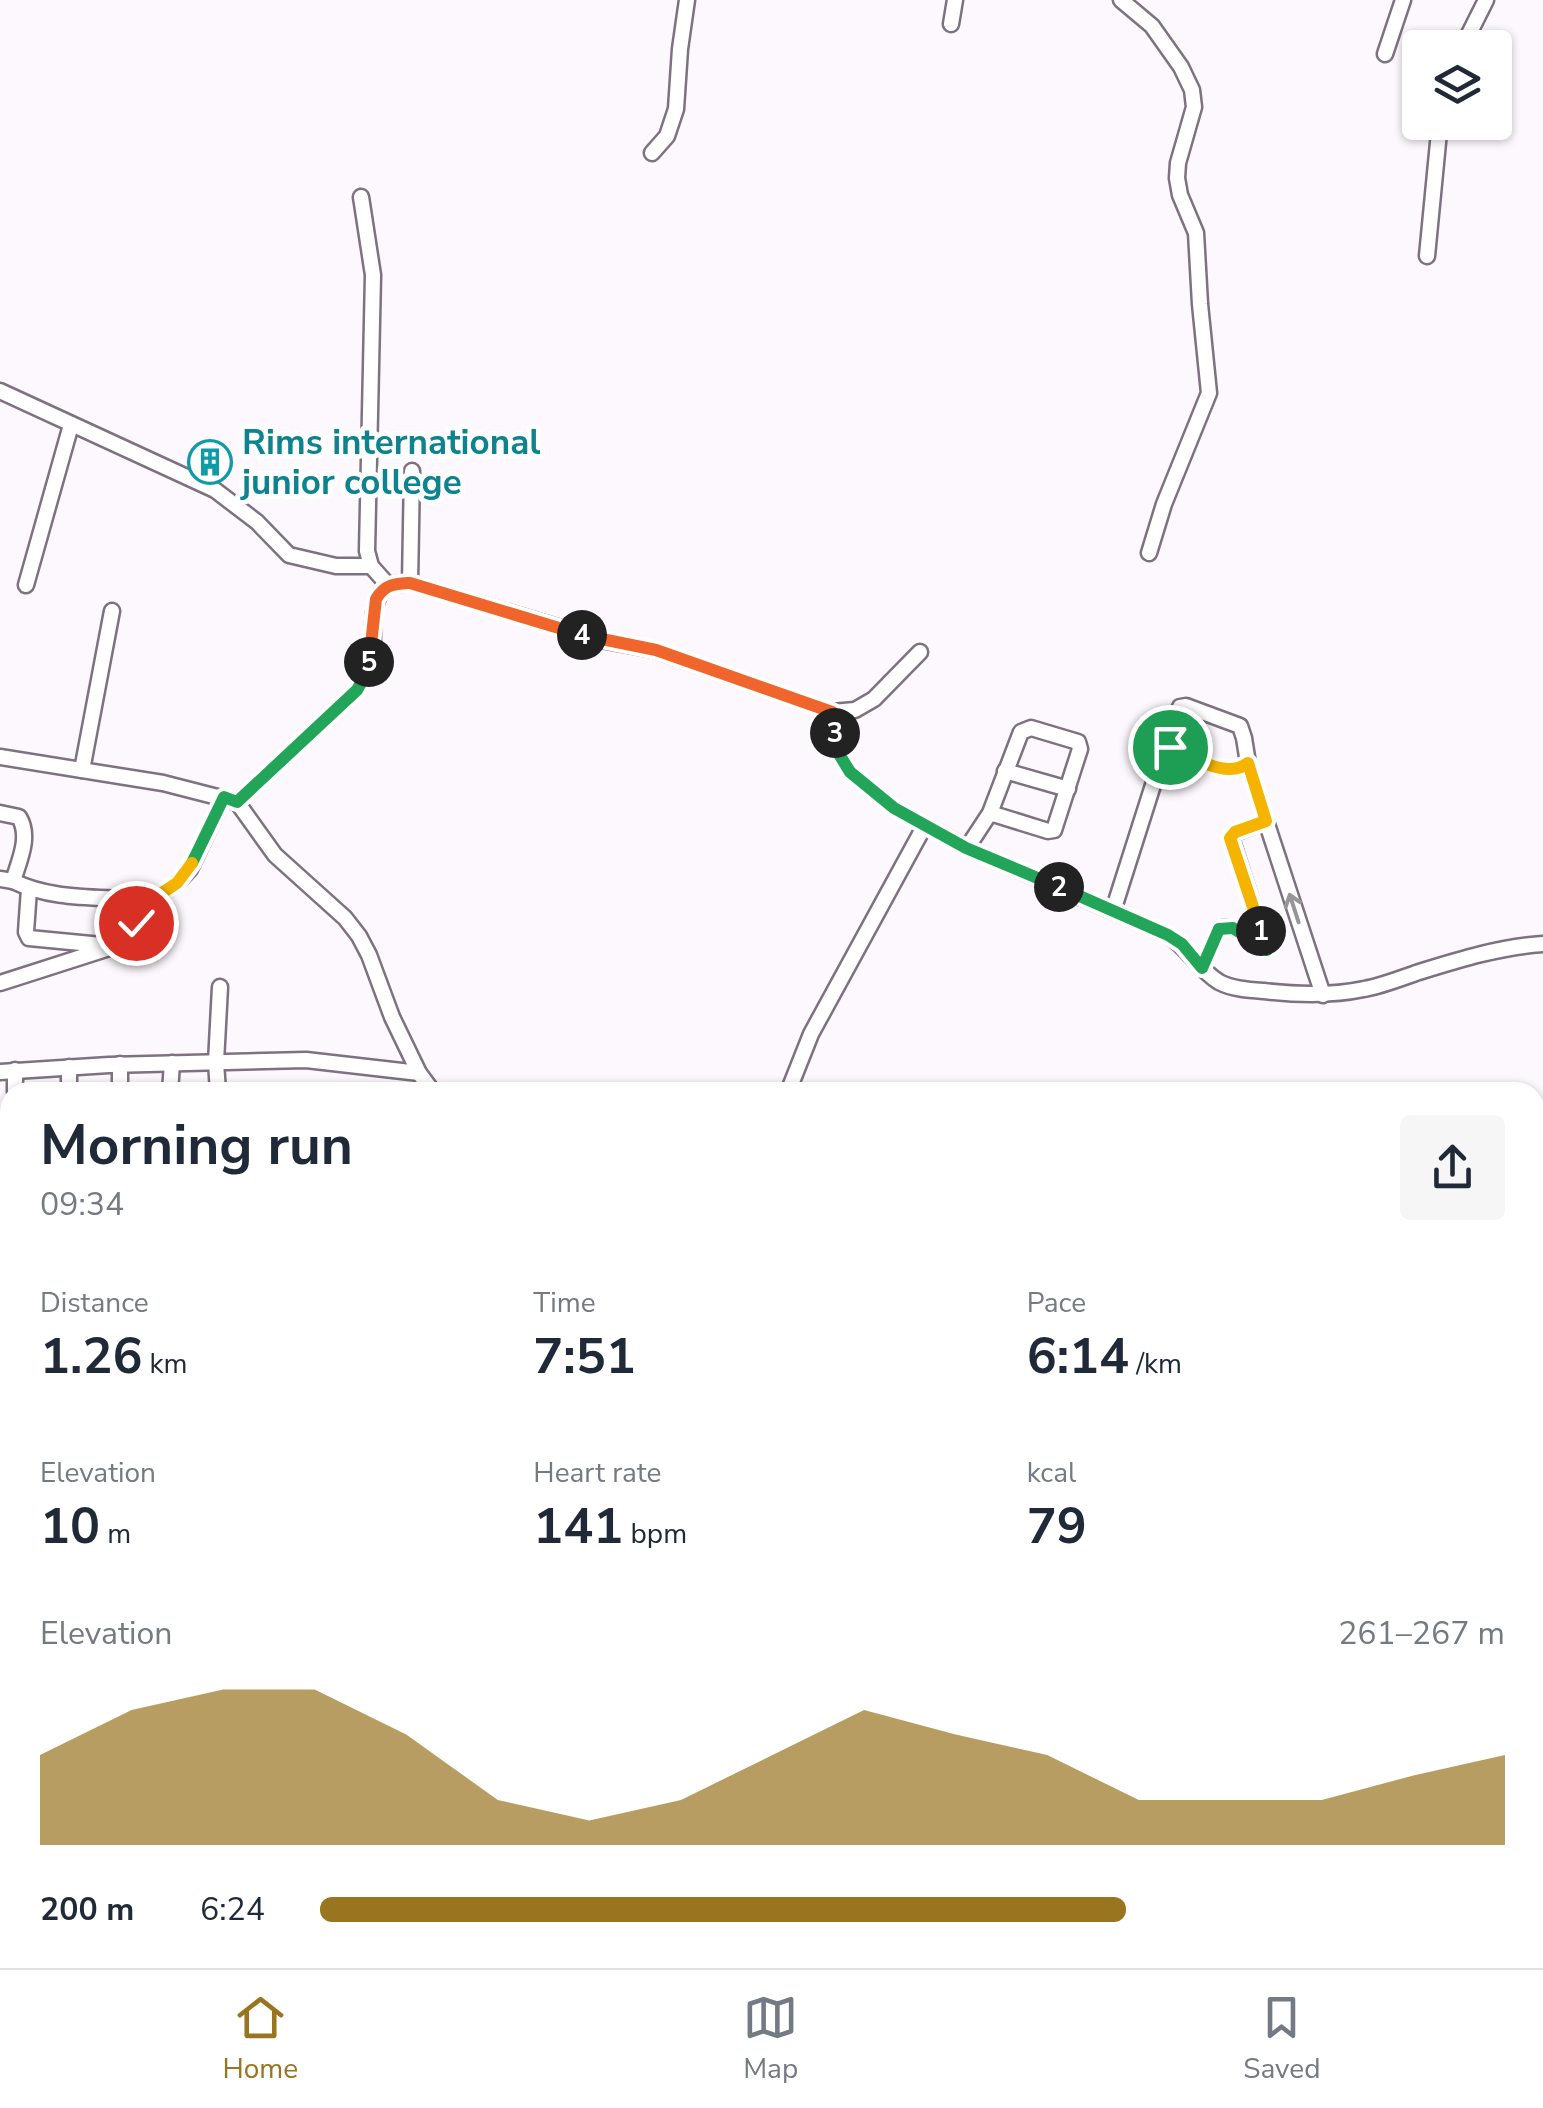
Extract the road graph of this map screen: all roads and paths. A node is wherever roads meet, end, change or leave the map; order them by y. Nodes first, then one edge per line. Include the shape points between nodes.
1 (687, 0) edge
2 (955, 0) edge
3 (1121, 0) edge
4 (1403, 0) edge
5 (1486, 0) edge
6 (950, 24) dead end
7 (1471, 30) edge
8 (1385, 54) dead end
9 (1438, 140) edge
10 (652, 153) dead end
11 (361, 198) dead end
12 (1427, 256) dead end
13 (0, 391) edge
14 (71, 425) junction
15 (412, 471) dead end
16 (1149, 553) dead end
17 (371, 566) junction
18 (410, 583) junction
19 (26, 585) dead end
20 (388, 585) junction
21 (112, 611) dead end
22 (920, 652) dead end
23 (832, 712) junction
24 (0, 757) edge
25 (1161, 760) dead end
26 (1248, 763) junction
27 (82, 770) junction
28 (1006, 771) junction
29 (1068, 789) junction
30 (236, 797) junction
31 (0, 812) edge
32 (990, 812) junction
33 (1266, 821) junction
34 (925, 825) junction
35 (966, 848) junction
36 (6, 880) edge
37 (29, 889) junction
38 (136, 910) junction
39 (1114, 911) junction
40 (1543, 944) edge
41 (118, 946) junction
42 (1202, 968) junction
43 (0, 983) edge
44 (220, 987) dead end
45 (1323, 994) junction
46 (216, 1062) junction
47 (172, 1063) junction
48 (120, 1064) junction
49 (69, 1066) junction
50 (7, 1071) edge
51 (418, 1072) junction
52 (69, 1082) edge
53 (120, 1082) edge
54 (171, 1082) edge
55 (217, 1082) edge
56 (426, 1082) edge
57 (792, 1082) edge

1 - 10 street via 676,108 668,136
2 - 6 street
3 - 16 street via 1152,26 1192,90 1176,178 1196,233 1209,392
4 - 8 street
5 - 7 street
9 - 12 street
11 - 17 street via 374,275
13 - 14 street
14 - 17 street via 215,490 289,555
14 - 19 street
15 - 18 street
17 - 20 street
18 - 20 street
18 - 23 street via 656,650
20 - 30 street via 376,599 372,652 357,690
21 - 27 street
22 - 23 street via 874,699
23 - 34 street via 839,754 850,772
24 - 27 street
25 - 39 street
26 - 26 street via 1230,771 1170,747 1180,707 1240,726
26 - 33 street
27 - 30 street
28 - 29 street
28 - 29 street via 1024,729 1076,740 1080,748
28 - 32 street
29 - 32 street via 1052,831
30 - 38 street via 190,869
30 - 51 street via 275,854 359,936
31 - 36 street via 24,825 25,840
32 - 35 street
33 - 42 street via 1230,838 1267,950 1226,927 1219,929
45 -> 33 street
34 - 35 street
34 - 57 street
35 - 39 street
36 - 37 street
37 - 38 street via 124,899
37 - 41 street via 29,938
38 - 41 street via 128,942
39 - 42 street via 1182,944
40 - 45 street via 1509,946 1366,989
41 - 43 street
42 - 45 street via 1240,989
44 - 46 street
46 - 47 street
46 - 51 street via 306,1060
46 - 55 street
47 - 48 street
47 - 54 street
48 - 49 street
48 - 53 street
49 - 50 street
49 - 52 street
51 - 56 street

